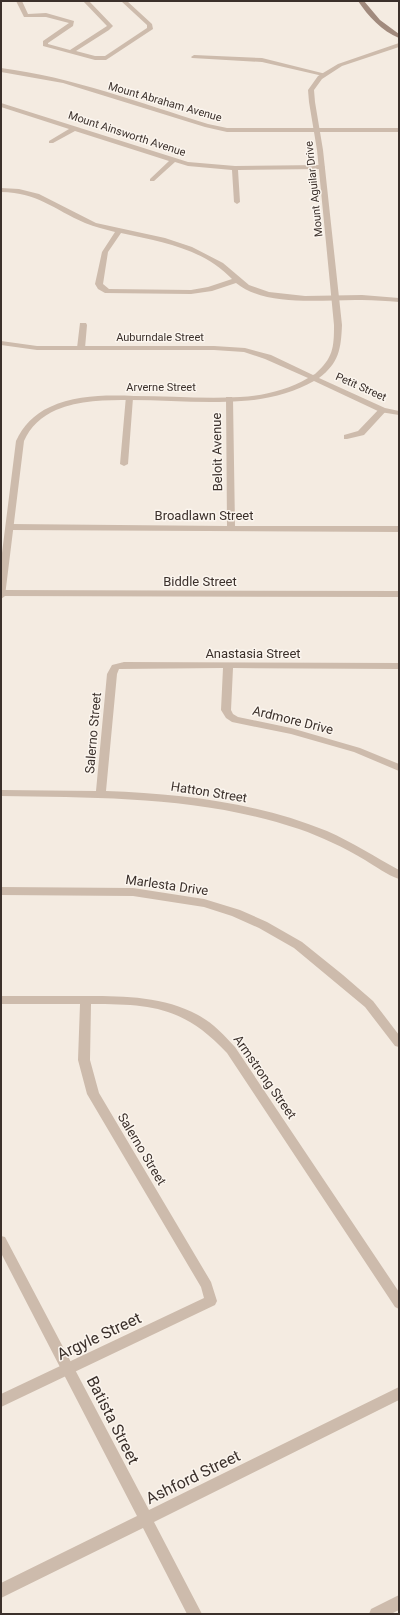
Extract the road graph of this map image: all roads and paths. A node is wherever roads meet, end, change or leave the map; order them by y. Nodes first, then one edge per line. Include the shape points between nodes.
1 (27, 1) edge
2 (86, 1) edge
3 (124, 1) edge
4 (361, 1) edge
5 (19, 2) edge
6 (399, 36) edge
7 (399, 45) edge
8 (71, 52) junction
9 (194, 57) dead end
10 (1, 70) edge
11 (323, 74) junction
12 (1, 105) edge
13 (75, 128) junction
14 (399, 130) edge
15 (318, 131) junction
16 (51, 142) dead end
17 (173, 160) junction
18 (322, 167) junction
19 (236, 168) junction
20 (152, 180) dead end
21 (1, 190) edge
22 (237, 202) dead end
23 (120, 230) junction
24 (237, 280) junction
25 (335, 297) junction
26 (399, 300) edge
27 (83, 325) dead end
28 (1, 343) edge
29 (81, 348) junction
30 (314, 378) junction
31 (128, 398) junction
32 (229, 399) junction
33 (384, 410) junction
34 (399, 413) edge
35 (348, 436) dead end
36 (124, 464) dead end
37 (10, 527) junction
38 (231, 528) junction
39 (399, 529) edge
40 (1, 594) edge
41 (399, 594) edge
42 (228, 666) junction
43 (399, 666) edge
44 (112, 674) joint
45 (399, 768) edge
46 (1, 793) edge
47 (101, 794) junction
48 (399, 875) edge
49 (1, 891) edge
50 (1, 1000) edge
51 (86, 1000) junction
52 (399, 1043) edge
53 (1, 1241) edge
54 (211, 1301) joint
55 (399, 1303) edge
56 (68, 1369) junction
57 (399, 1394) edge
58 (1, 1401) edge
59 (146, 1520) junction
60 (1, 1591) edge
61 (399, 1602) edge
62 (195, 1614) edge
63 (376, 1614) edge

1 - 5 street
2 - 8 street via 110,26
3 - 8 street via 150,25 150,29 106,58
4 - 6 main road via 373,17
5 - 8 street via 26,16 46,15 72,22 45,42 45,45
7 - 11 street, Mount Aguilar Drive via 345,63
9 - 11 street via 262,60
10 - 15 street, Mount Abraham Avenue via 25,72 64,81 227,130
11 - 15 street, Mount Aguilar Drive via 312,87 311,95
12 - 13 street, Mount Ainsworth Avenue
13 - 16 street
13 - 17 street, Mount Ainsworth Avenue
14 - 15 street, Mount Abraham Avenue
15 - 18 street, Mount Aguilar Drive
17 - 19 street, Mount Ainsworth Avenue via 188,164
17 - 20 street
18 - 19 street, Mount Ainsworth Avenue
18 - 25 street, Mount Aguilar Drive
19 - 22 street
21 - 23 street via 39,196 83,219
23 - 24 street via 147,235 200,253 220,264
23 - 24 street via 105,252 99,284 108,291 191,292
24 - 25 street via 268,294 286,297
25 - 26 street
25 - 30 street, Mount Aguilar Drive via 338,348 328,366
27 - 29 street
28 - 29 street, Auburndale Street via 32,348
29 - 30 street, Auburndale Street via 231,348 258,353
30 - 32 street, Arverne Street via 283,391
30 - 33 street, Petit Street
31 - 32 street, Arverne Street
31 - 36 street
31 - 37 street, Arverne Street via 87,401 55,407 37,417 24,431 20,441
32 - 38 street, Beloit Avenue
33 - 34 street, Petit Street
33 - 35 street via 361,433
37 - 38 street, Broadlawn Street
37 - 40 street
38 - 39 street, Broadlawn Street
40 - 41 street, Biddle Street
42 - 43 street, Anastasia Street
42 - 44 street, Anastasia Street via 124,665 115,667
42 - 45 street, Ardmore Drive via 226,710 229,716 236,720 291,731 350,748
44 - 47 street, Salerno Street
46 - 47 street, Hatton Street
47 - 48 street, Hatton Street via 204,802 241,809 314,830
49 - 52 street, Marlesta Drive via 133,892 204,903 236,913 298,945 369,1004
50 - 51 street, Armstrong Street
51 - 54 street, Salerno Street via 84,1060 93,1094 207,1286
51 - 55 street, Armstrong Street via 157,1004 193,1017 218,1035 236,1056
53 - 56 street, Batista Street
54 - 56 street, Argyle Street
56 - 58 street, Argyle Street
56 - 59 street, Batista Street
57 - 59 street, Ashford Street
59 - 60 street, Ashford Street
59 - 62 street, Batista Street
61 - 63 street

